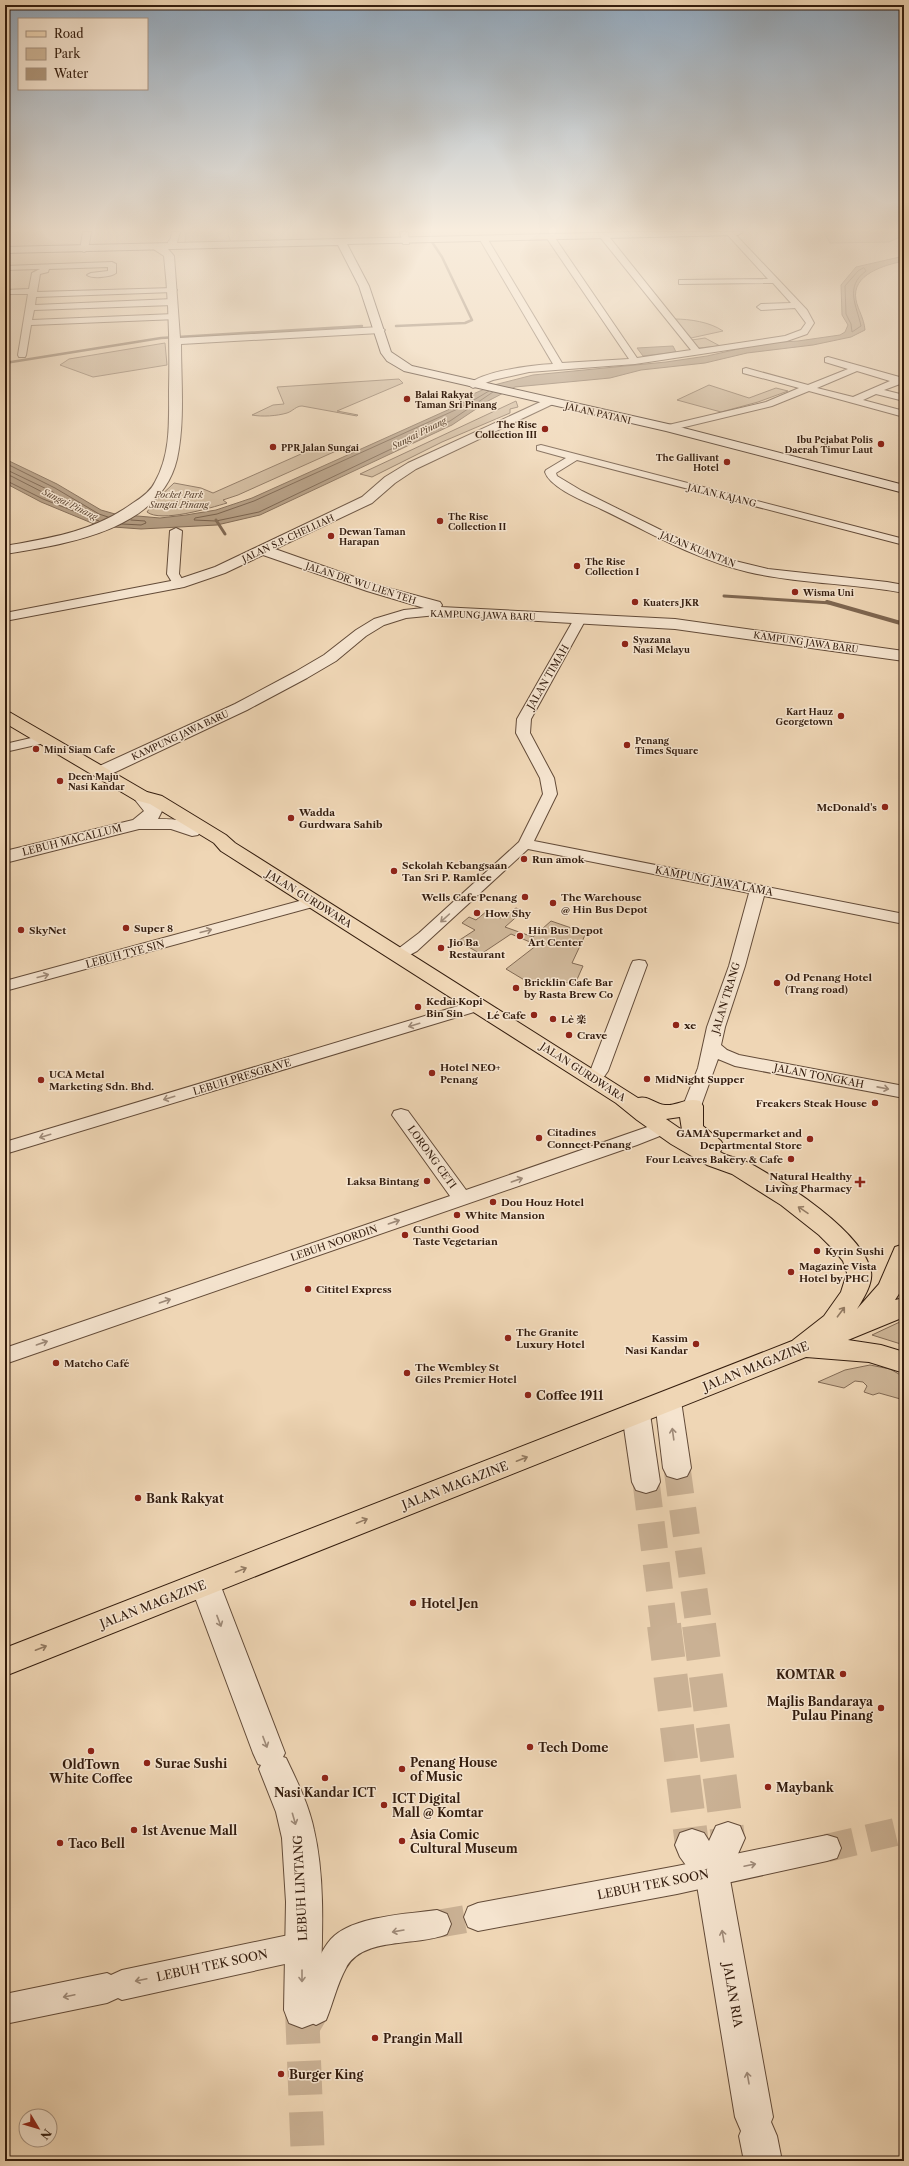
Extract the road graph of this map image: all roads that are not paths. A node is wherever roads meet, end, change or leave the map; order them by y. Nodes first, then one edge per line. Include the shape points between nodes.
1 (25, 333) edge
2 (175, 333) edge
3 (301, 333) edge
4 (381, 333) edge
5 (540, 333) edge
6 (616, 333) edge
7 (682, 333) edge
8 (801, 333) edge
9 (175, 338) junction
10 (696, 351) junction
11 (22, 355) dead end
12 (828, 360) dead end
13 (635, 361) junction
14 (560, 367) junction
15 (857, 368) junction
16 (746, 371) dead end
17 (902, 381) edge
18 (476, 385) junction
19 (811, 389) junction
20 (876, 391) junction
21 (515, 394) junction
22 (904, 398) edge
23 (852, 401) junction
24 (549, 402) junction
25 (574, 408) junction
26 (527, 412) junction
27 (904, 414) edge
28 (668, 428) junction
29 (541, 448) dead end
30 (575, 458) junction
31 (904, 489) edge
32 (176, 531) dead end
33 (283, 540) junction
34 (904, 542) edge
35 (5, 550) edge
36 (259, 551) junction
37 (282, 559) junction
38 (232, 564) junction
39 (179, 584) junction
40 (904, 589) edge
41 (366, 591) dead end
42 (508, 615) junction
43 (5, 618) edge
44 (578, 624) junction
45 (904, 656) edge
46 (5, 716) edge
47 (44, 739) junction
48 (5, 748) edge
49 (101, 772) junction
50 (141, 796) junction
51 (139, 824) junction
52 (192, 831) joint
53 (525, 844) junction
54 (228, 847) junction
55 (5, 857) edge
56 (758, 890) junction
57 (314, 902) junction
58 (904, 919) edge
59 (398, 955) junction
60 (639, 965) dead end
61 (5, 986) edge
62 (478, 1005) junction
63 (712, 1046) junction
64 (735, 1060) junction
65 (708, 1068) junction
66 (593, 1078) junction
67 (904, 1092) edge
68 (624, 1098) junction
69 (692, 1106) junction
70 (401, 1115) dead end
71 (663, 1128) junction
72 (5, 1148) edge
73 (739, 1167) junction
74 (462, 1199) junction
75 (904, 1253) edge
76 (904, 1307) edge
77 (844, 1332) junction
78 (802, 1347) junction
79 (5, 1356) edge
80 (904, 1363) edge
81 (668, 1401) junction
82 (636, 1414) junction
83 (677, 1468) tunnel mouth
84 (646, 1482) tunnel mouth
85 (205, 1584) junction
86 (5, 1662) edge
87 (728, 1838) tunnel mouth
88 (692, 1845) tunnel mouth
89 (827, 1848) tunnel mouth
90 (712, 1873) junction
91 (478, 1917) tunnel mouth
92 (436, 1924) tunnel mouth
93 (302, 1946) junction
94 (5, 2009) edge
95 (309, 2010) joint
96 (758, 2138) edge

1 - 11 street
2 - 9 street
3 - 9 street
4 - 18 street, JALAN PATANI via 386,353 401,365 417,372
5 - 14 street
6 - 13 street
7 - 10 street
8 - 10 street via 788,338
9 - 35 street via 175,435 162,483 133,511 95,531
10 - 13 street
12 - 15 street
13 - 14 street
14 - 18 street via 489,377
15 - 17 street
15 - 19 street
16 - 19 street
17 - 20 street
18 - 21 street, JALAN PATANI
19 - 23 street
19 - 28 street via 769,404
20 - 22 street
20 - 23 street
21 - 24 street, JALAN PATANI
21 - 26 street via 527,402
23 - 27 street
24 - 25 street, JALAN PATANI
24 - 26 street, JALAN S.P. CHELLIAH
25 - 26 street
25 - 28 street, JALAN PATANI
26 - 33 street, JALAN S.P. CHELLIAH via 412,466 390,480 367,500
28 - 31 street, JALAN PATANI
29 - 30 street, JALAN KAJANG
30 - 34 street, JALAN KAJANG
30 - 40 street, JALAN KUANTAN via 550,472 552,478 665,536 738,566 768,573 866,582
32 - 39 street via 173,574
33 - 36 street, JALAN S.P. CHELLIAH
33 - 37 street via 278,547
36 - 37 street, JALAN DR. WU LIEN TEH
36 - 38 street, JALAN S.P. CHELLIAH
37 - 38 street
37 - 41 street, JALAN DR. WU LIEN TEH
37 - 42 street, JALAN DR. WU LIEN TEH via 422,603 491,610
38 - 39 street, JALAN S.P. CHELLIAH
39 - 43 street, JALAN S.P. CHELLIAH
42 - 44 street, KAMPUNG JAWA BARU
42 - 49 street, KAMPUNG JAWA BARU via 437,612 404,614 379,622 330,658 301,675 241,707
44 - 45 street, KAMPUNG JAWA BARU via 608,620 675,624
44 - 53 street, JALAN TIMAH via 524,719 523,733 547,778 550,794
46 - 47 main road, JALAN GURDWARA
47 - 48 street
47 - 49 main road, JALAN GURDWARA
49 - 50 main road, JALAN GURDWARA
50 - 51 street via 153,811
50 - 54 main road, JALAN GURDWARA via 156,800 220,839
51 - 52 street, LEBUH MACALLUM via 172,824
51 - 55 street, LEBUH MACALLUM
52 - 54 main road, JALAN GURDWARA via 213,844
53 - 56 street, KAMPUNG JAWA LAMA
53 -> 59 street, JALAN TIMAH via 419,942
54 - 57 main road, JALAN GURDWARA
56 - 58 street, KAMPUNG JAWA LAMA
56 - 63 street, JALAN TRANG
57 - 59 main road, JALAN GURDWARA
61 -> 57 street, LEBUH TYE SIN
59 - 62 main road, JALAN GURDWARA
60 - 66 street via 599,1071
62 - 66 main road, JALAN GURDWARA
62 -> 72 street, LEBUH PRESGRAVE
63 - 64 street, JALAN TONGKAH via 720,1054
63 - 65 street, JALAN TRANG
64 - 65 street, JALAN TONGKAH via 724,1061
64 -> 67 street, JALAN TONGKAH
65 - 69 street, JALAN TRANG
66 - 68 main road, JALAN GURDWARA
68 - 69 main road via 662,1113 672,1113
68 - 71 main road, JALAN GURDWARA via 641,1114
69 - 73 main road via 690,1124 699,1138 724,1153
70 - 74 street, LORONG CETI
71 - 73 main road, JALAN GURDWARA via 716,1159
74 -> 71 street, LEBUH NOORDIN
78 -> 73 main road, JALAN GURDWARA via 833,1324 846,1306 858,1282 857,1264 851,1253 826,1226
79 -> 74 street, LEBUH NOORDIN
75 - 77 main road via 896,1278 884,1298 867,1316
76 - 77 main road, JALAN MAGAZINE
77 - 78 main road, JALAN MAGAZINE
78 - 80 main road via 869,1352
78 - 81 main road, JALAN MAGAZINE
81 - 82 main road, JALAN MAGAZINE
83 -> 81 street
82 - 84 street
85 -> 82 main road, JALAN MAGAZINE
86 -> 85 main road, JALAN MAGAZINE
85 -> 93 street, LEBUH LINTANG via 290,1804 299,1837
87 - 90 street
88 - 90 street, JALAN RIA
90 -> 89 street, LEBUH TEK SOON
90 - 91 street, LEBUH TEK SOON
96 -> 90 street, JALAN RIA
92 -> 95 street via 364,1937 346,1944 329,1970
93 -> 94 street, LEBUH TEK SOON
93 -> 95 street, LEBUH LINTANG

